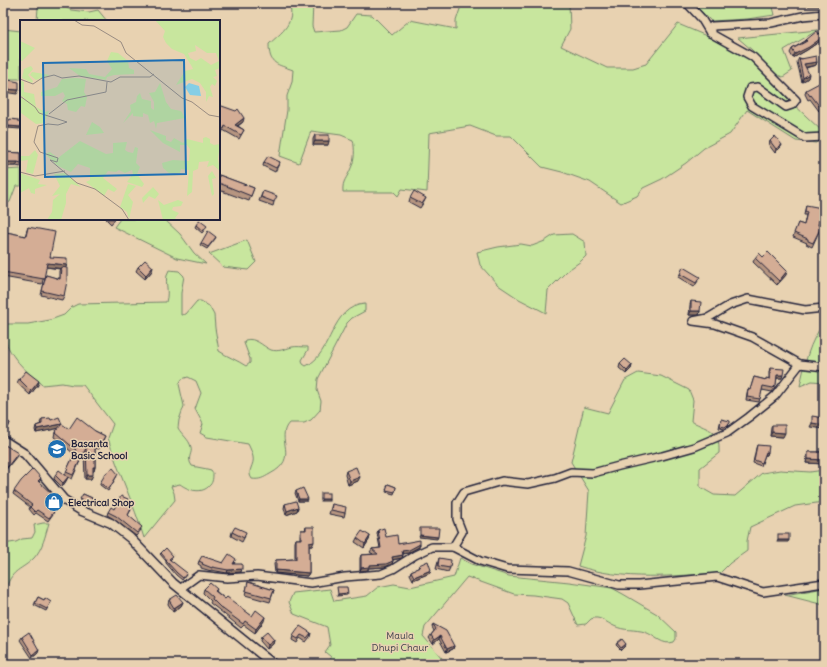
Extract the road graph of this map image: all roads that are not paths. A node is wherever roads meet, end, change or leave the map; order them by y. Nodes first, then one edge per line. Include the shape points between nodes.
1 (687, 3) edge
2 (824, 14) edge
3 (710, 33) junction
4 (824, 137) edge
5 (824, 308) edge
6 (800, 364) junction
7 (824, 367) edge
8 (3, 440) edge
9 (453, 547) junction
10 (824, 583) edge
11 (181, 588) junction
12 (273, 664) edge

1 - 3 street
2 - 3 street via 771,23 712,26
3 - 4 street via 753,57 796,100 786,107 758,87 750,88 747,97 752,106 805,138
5 - 6 street via 805,310 748,299 730,305 708,318 693,321 715,324 752,337
6 - 7 street
6 - 9 street via 775,396 727,433 694,447 593,474 572,472 528,484 502,481 464,492 457,504 457,519 462,532
8 - 11 street via 25,454 64,500 111,523
9 - 10 street via 480,561 507,569 568,571 619,585 717,577 762,592
9 - 11 street via 432,547 381,574 311,583 257,576 227,578 200,575
11 - 12 street

